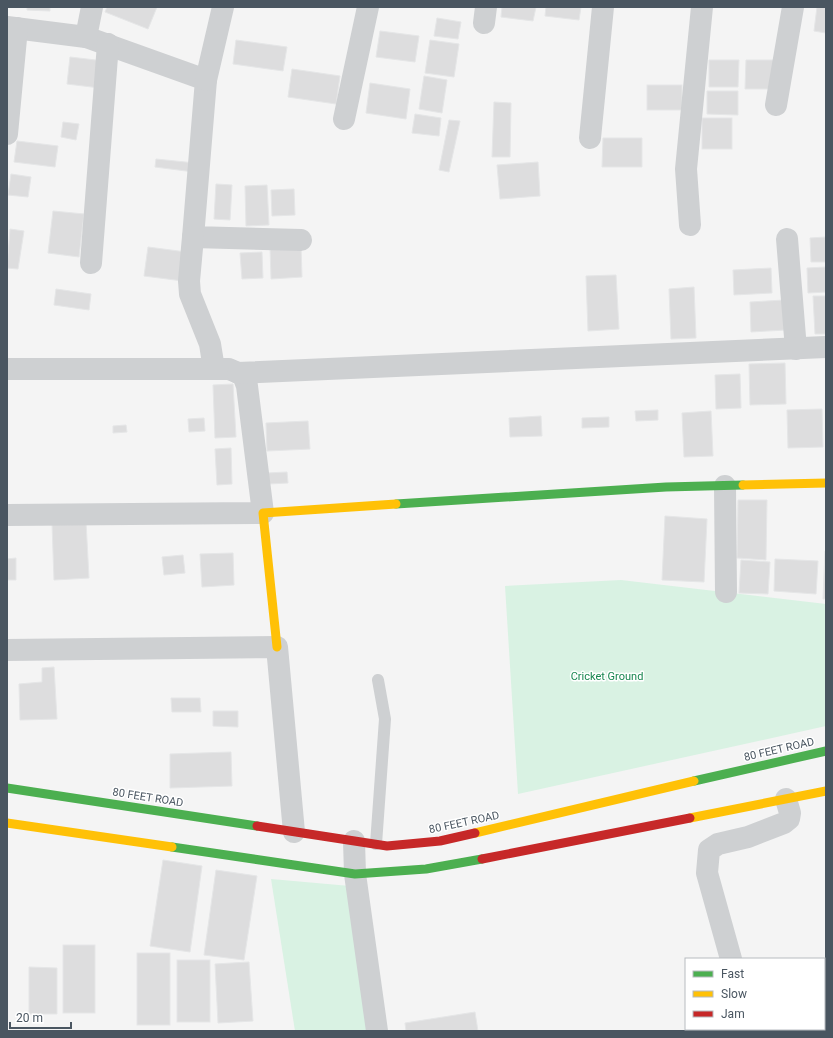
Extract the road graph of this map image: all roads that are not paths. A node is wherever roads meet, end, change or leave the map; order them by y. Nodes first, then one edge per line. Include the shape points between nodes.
1 (92, 7) edge
2 (222, 7) edge
3 (368, 7) edge
4 (603, 7) edge
5 (702, 7) edge
6 (793, 7) edge
7 (12, 28) edge
8 (86, 37) junction
9 (108, 44) junction
10 (206, 80) junction
11 (776, 105) dead end
12 (344, 119) dead end
13 (7, 134) edge
14 (590, 138) dead end
15 (690, 225) dead end
16 (193, 238) junction
17 (787, 239) dead end
18 (301, 240) dead end
19 (92, 263) dead end
20 (826, 347) edge
21 (796, 349) junction
22 (7, 369) edge
23 (214, 369) junction
24 (238, 373) junction
25 (826, 483) edge
26 (725, 486) junction
27 (263, 513) junction
28 (7, 515) edge
29 (726, 592) dead end
30 (277, 646) junction
31 (7, 650) edge
32 (378, 680) dead end
33 (826, 751) edge
34 (7, 788) edge
35 (826, 791) edge
36 (786, 799) junction
37 (7, 823) edge
38 (294, 832) junction
39 (354, 841) junction
40 (376, 844) junction
41 (355, 874) junction
42 (731, 958) edge
43 (377, 1031) edge

1 - 8 street
2 - 10 street
3 - 12 street
4 - 14 street
5 - 15 street via 686,169
6 - 11 street
7 - 8 street
7 - 13 street
8 - 9 street
9 - 10 street
9 - 19 street
10 - 16 street
16 - 18 street
16 - 23 street via 190,294 210,344
17 - 21 street
20 - 21 street
21 - 24 street
22 - 23 street
23 - 24 street via 229,369
24 - 27 street via 243,375 247,386
25 - 26 main road
26 - 27 main road via 666,487
26 - 29 street
27 - 28 street
27 - 30 main road
30 - 31 street
30 - 38 street
32 - 40 lane via 386,718
33 - 40 main road, 80 FEET ROAD via 440,841 387,846
34 - 38 main road, 80 FEET ROAD
35 - 36 main road
36 - 41 main road via 426,869
36 - 42 street via 790,813 789,819 784,823 748,837 718,844 709,850 707,873
37 - 41 main road
38 - 39 main road, 80 FEET ROAD
39 - 40 main road, 80 FEET ROAD
39 - 41 street
41 - 43 street

